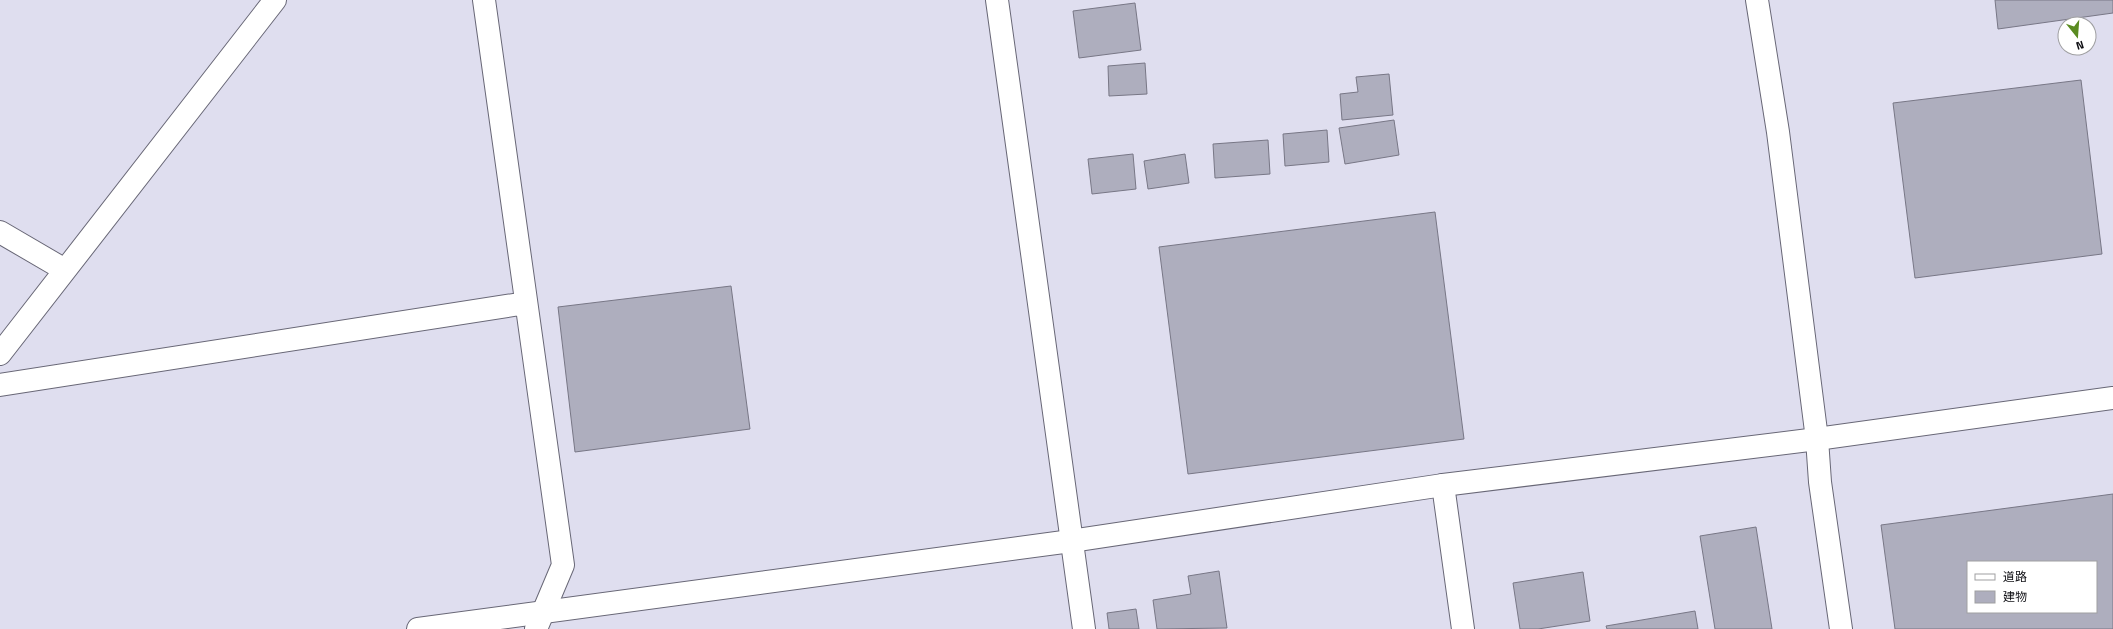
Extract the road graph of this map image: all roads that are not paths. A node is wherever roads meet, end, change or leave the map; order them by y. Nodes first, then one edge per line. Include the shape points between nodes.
1 (275, 0) edge
2 (484, 0) edge
3 (997, 0) edge
4 (1758, 0) edge
5 (0, 232) edge
6 (65, 270) junction
7 (526, 303) junction
8 (0, 354) edge
9 (0, 385) edge
10 (2113, 398) edge
11 (1817, 440) junction
12 (1443, 484) junction
13 (1071, 541) junction
14 (540, 620) edge
15 (418, 629) edge
16 (1084, 629) edge
17 (1463, 629) edge
18 (1841, 629) edge

1 - 6 street
2 - 7 street
3 - 13 street
4 - 11 street via 1778,132
5 - 6 street
6 - 8 street
7 - 9 street
7 - 14 street via 563,565
10 - 11 street
11 - 12 street
11 - 18 street via 1820,482
12 - 13 street
12 - 17 street
13 - 14 street
13 - 16 street
14 - 15 street

